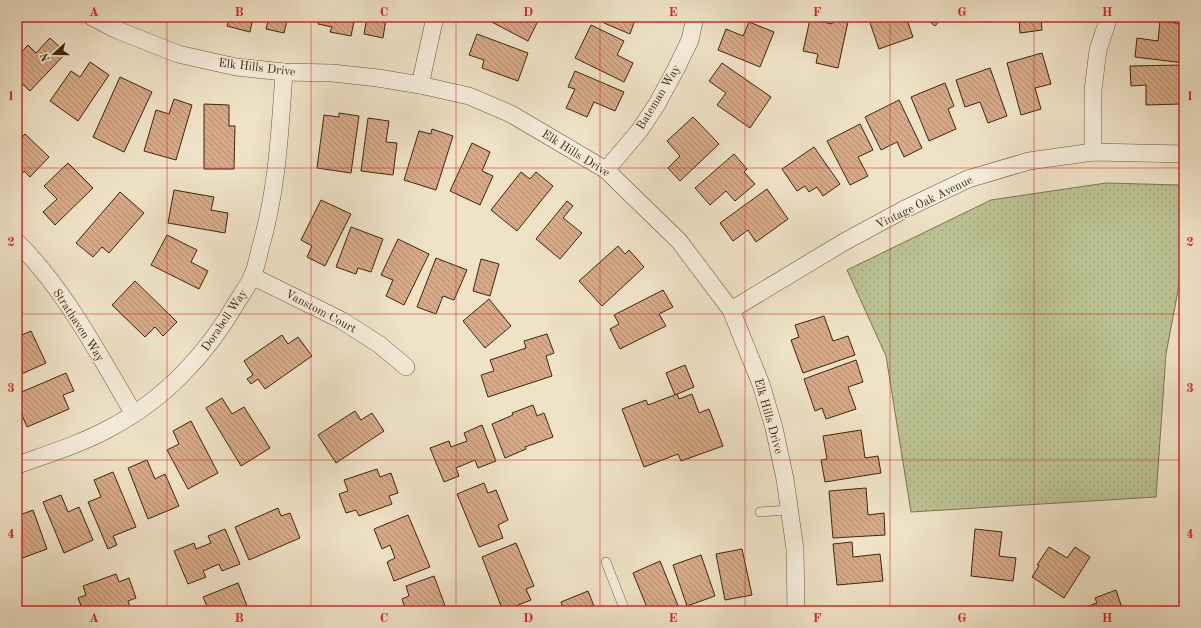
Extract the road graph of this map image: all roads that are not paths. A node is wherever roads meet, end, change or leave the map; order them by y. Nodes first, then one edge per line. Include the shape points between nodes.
1 (92, 17) edge
2 (435, 17) edge
3 (695, 17) edge
4 (1109, 17) edge
5 (284, 72) junction
6 (420, 85) junction
7 (1093, 152) junction
8 (1184, 154) edge
9 (606, 170) junction
10 (17, 242) edge
11 (252, 276) junction
12 (731, 310) junction
13 (406, 367) dead end
14 (134, 414) junction
15 (17, 465) edge
16 (789, 510) junction
17 (760, 512) dead end
18 (606, 562) dead end
19 (625, 611) edge
20 (796, 611) edge

1 - 5 street, Elk Hills Drive via 178,54 236,67
2 - 6 street
3 - 9 street, Bateman Way via 690,40 657,104 640,130
4 - 7 street via 1098,50 1093,90
5 - 6 street, Elk Hills Drive via 339,74
5 - 11 street, Dorabell Way via 280,143 267,224
6 - 9 street, Elk Hills Drive via 469,96 511,114
7 - 8 street, Vintage Oak Avenue
7 - 12 street, Vintage Oak Avenue via 1029,161 968,179 844,242
9 - 12 street, Elk Hills Drive via 679,240
10 - 14 street, Strathaven Way via 44,272 70,308
11 - 13 street, Vanstom Court via 341,320 380,345
11 - 14 street, Dorabell Way via 205,350 176,381
12 - 16 street, Elk Hills Drive via 761,384 774,428
14 - 15 street, Dorabell Way via 82,442
16 - 17 lane
16 - 20 street, Elk Hills Drive via 795,549
18 - 19 lane

